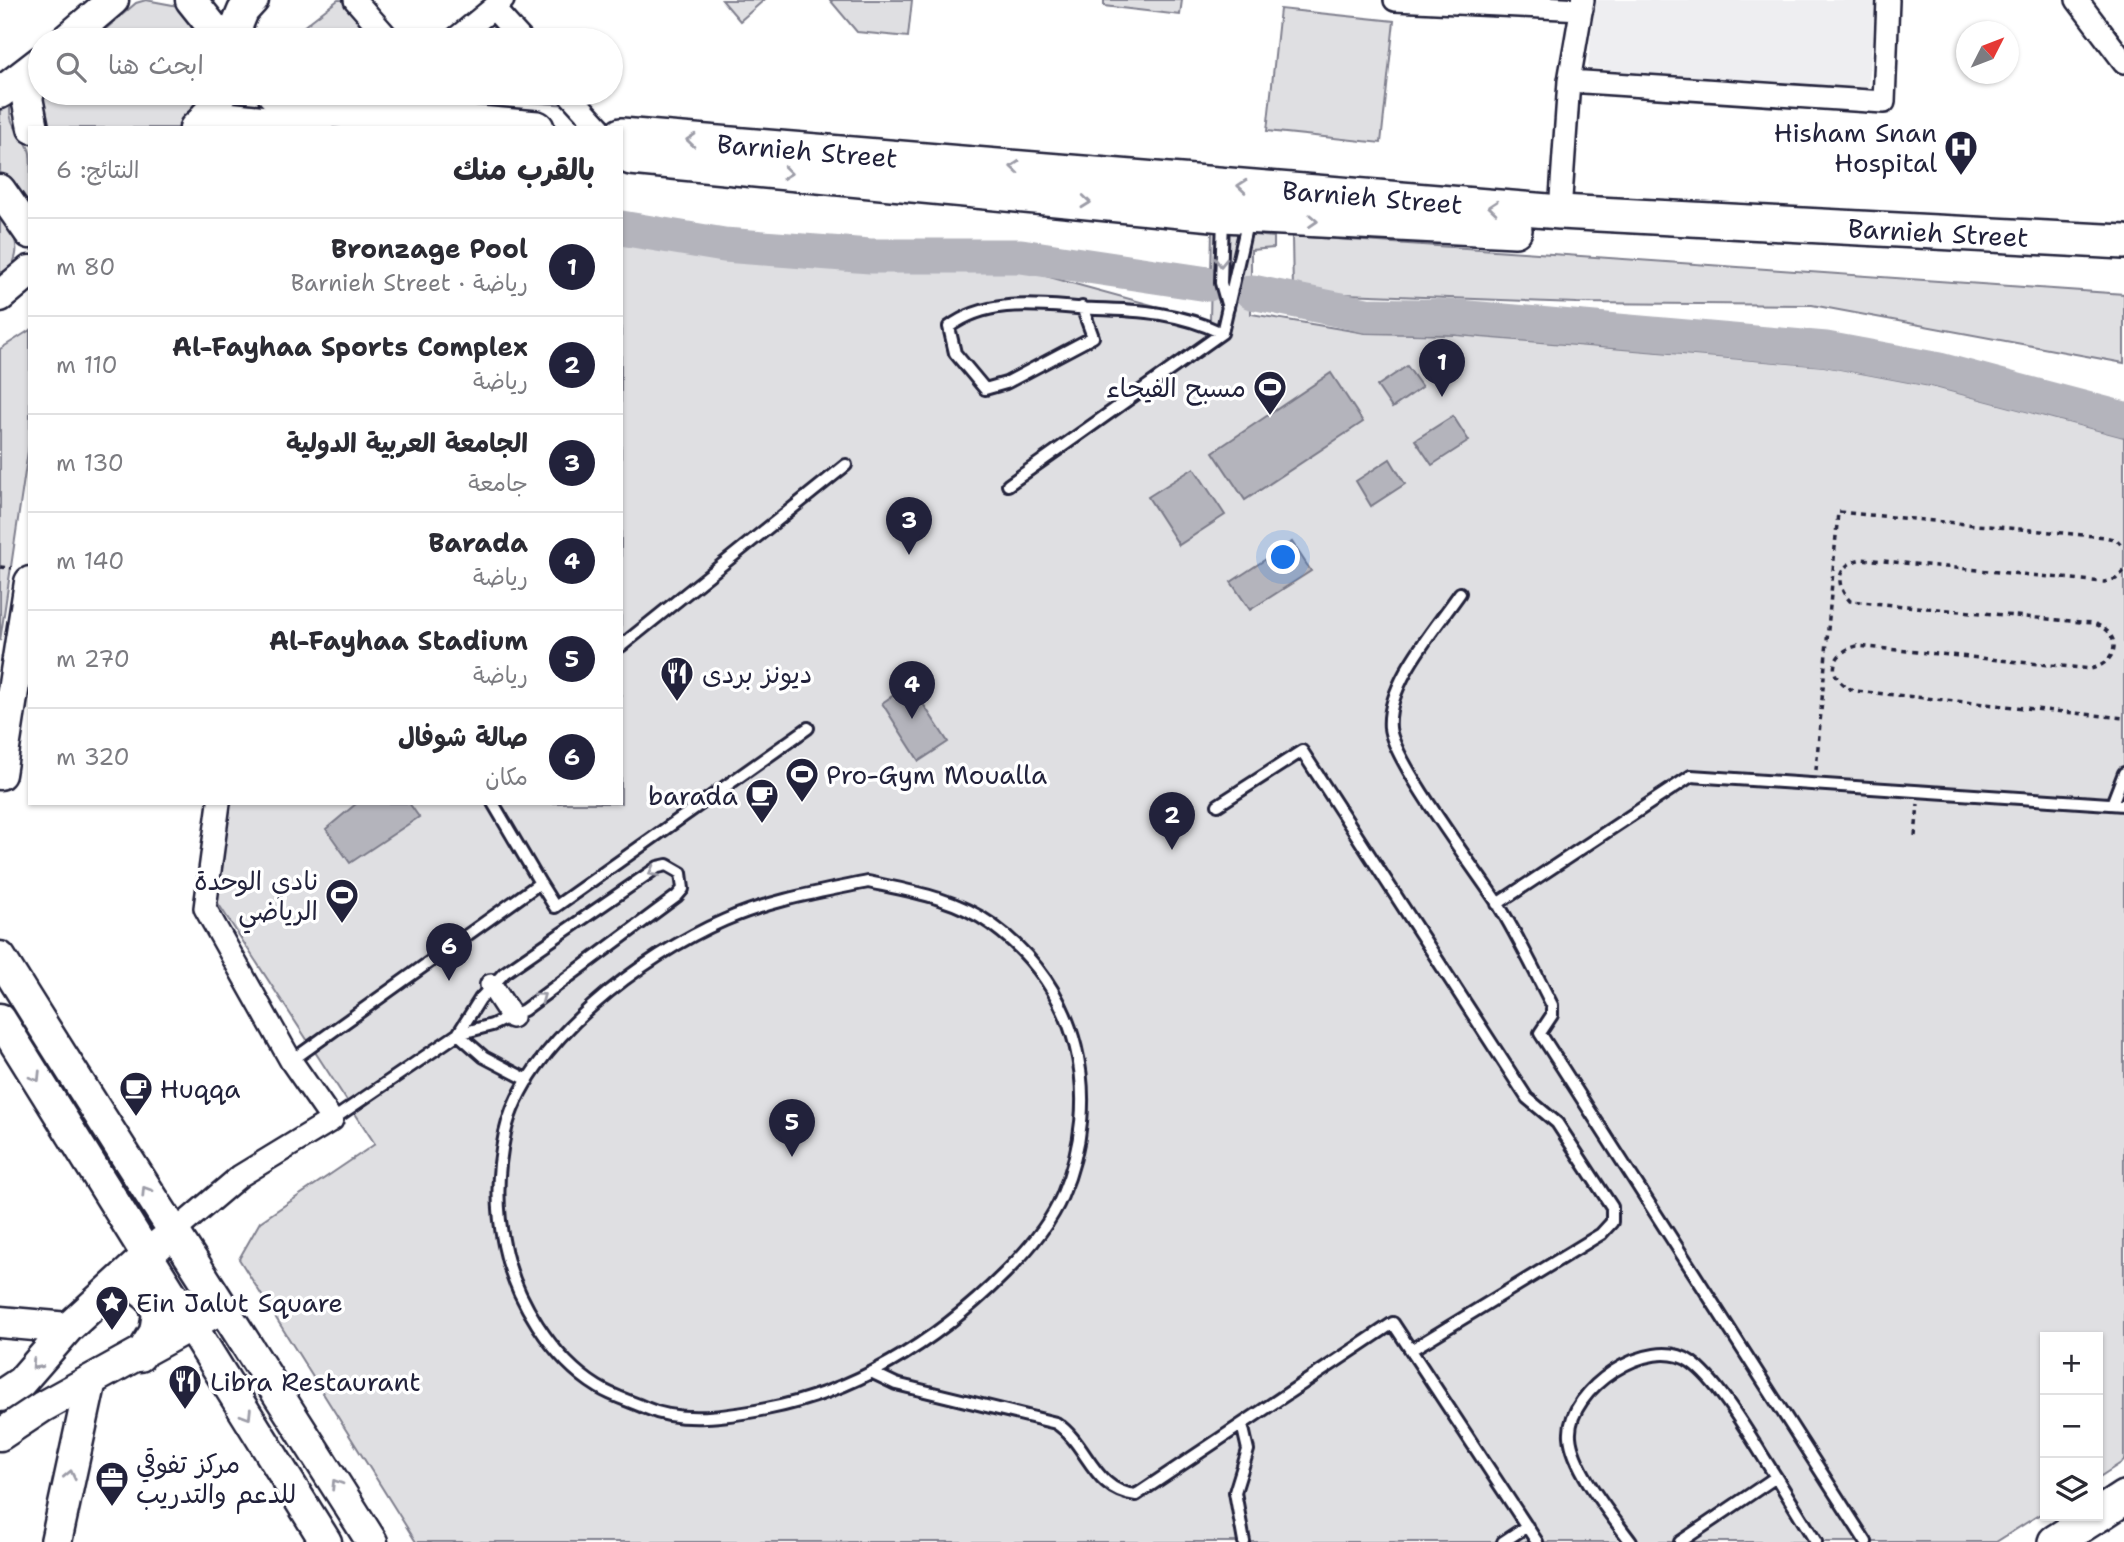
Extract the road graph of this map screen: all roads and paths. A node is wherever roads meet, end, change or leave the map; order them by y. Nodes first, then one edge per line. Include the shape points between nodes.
1 (113, 0) edge
2 (191, 0) edge
3 (253, 0) edge
4 (355, 0) edge
5 (1395, 0) edge
6 (1888, 0) edge
7 (2077, 0) edge
8 (1468, 3) edge
9 (498, 4) edge
10 (1582, 4) edge
11 (80, 28) edge
12 (213, 28) edge
13 (236, 28) edge
14 (380, 28) edge
15 (469, 28) edge
16 (514, 28) edge
17 (2124, 62) edge
18 (28, 71) edge
19 (1569, 81) junction
20 (0, 93) edge
21 (28, 105) edge
22 (296, 105) edge
23 (579, 105) edge
24 (208, 113) edge
25 (33, 126) edge
26 (302, 126) edge
27 (514, 126) edge
28 (598, 126) edge
29 (623, 135) edge
30 (623, 157) edge
31 (0, 190) edge
32 (1560, 212) junction
33 (1235, 216) junction
34 (28, 230) edge
35 (2124, 242) edge
36 (2124, 260) edge
37 (28, 273) edge
38 (0, 296) edge
39 (1082, 307) junction
40 (1228, 308) junction
41 (1222, 333) junction
42 (846, 465) dead end
43 (1009, 485) dead end
44 (2124, 548) edge
45 (2124, 571) edge
46 (1461, 593) dead end
47 (28, 595) edge
48 (623, 644) edge
49 (2124, 718) edge
50 (808, 728) dead end
51 (2124, 773) edge
52 (0, 774) edge
53 (1815, 784) junction
54 (1920, 792) junction
55 (219, 805) edge
56 (494, 805) edge
57 (1218, 805) dead end
58 (2118, 805) edge
59 (1916, 836) dead end
60 (540, 883) junction
61 (1497, 904) junction
62 (0, 957) edge
63 (491, 985) junction
64 (512, 1017) junction
65 (4, 1033) edge
66 (458, 1034) junction
67 (291, 1060) junction
68 (528, 1080) junction
69 (332, 1120) junction
70 (173, 1234) junction
71 (147, 1255) junction
72 (114, 1286) junction
73 (223, 1306) junction
74 (0, 1322) edge
75 (192, 1325) junction
76 (68, 1328) junction
77 (1411, 1350) junction
78 (139, 1356) junction
79 (873, 1373) junction
80 (91, 1380) junction
81 (0, 1396) edge
82 (1242, 1424) junction
83 (0, 1435) edge
84 (1776, 1477) junction
85 (2124, 1498) edge
86 (2103, 1511) edge
87 (2088, 1521) edge
88 (1527, 1526) junction
89 (56, 1542) edge
90 (326, 1542) edge
91 (372, 1542) edge
92 (1244, 1542) edge
93 (1503, 1542) edge
94 (1537, 1542) edge
95 (1630, 1542) edge
96 (1680, 1542) edge
97 (1816, 1542) edge
98 (1866, 1542) edge
99 (2055, 1542) edge

1 - 11 main road
2 - 12 main road
3 - 13 main road
4 - 14 street
5 - 8 street
6 - 19 street via 1884,102
7 - 17 street
8 - 10 street
9 - 15 street
9 - 16 street
10 - 19 street
18 - 20 main road
19 - 32 street
21 - 25 main road
22 - 27 main road
23 - 28 street
24 - 26 main road
32 -> 29 main road, Barnieh Street
30 -> 33 main road, Barnieh Street
31 - 34 main road
32 - 35 main road, Barnieh Street
33 -> 36 main road, Barnieh Street
33 - 40 lane
33 -> 40 lane via 1221,283
37 - 38 main road
39 - 39 lane via 993,307 965,315 949,327 955,353 985,389 1006,383 1093,337
39 - 41 lane via 1125,307 1206,325
40 - 41 lane
41 - 43 lane
42 - 48 lane
44 - 53 path via 2105,537 1838,512
45 - 49 path via 2104,582 1850,561 1839,581 1850,600 2092,624 2111,635 2114,647 2111,658 2091,669 1857,646 1837,656 1834,668 1845,688 1856,691
46 - 61 lane via 1409,667 1393,701 1390,729 1401,758
47 - 52 main road
50 - 60 lane via 555,907
51 - 58 lane
53 - 54 lane
53 - 61 lane via 1691,776
54 - 58 lane
54 - 59 path
55 - 67 street via 205,908
56 - 60 lane
57 - 77 lane via 1302,751 1527,1098 1557,1123 1612,1207 1612,1222 1601,1234
60 - 67 lane
61 - 98 lane via 1552,1005 1552,1014 1540,1033
70 -> 62 main road
63 - 64 street
64 -> 63 lane via 677,896 683,889 681,873 667,864 658,867
63 - 66 lane
64 - 66 lane
65 -> 71 main road
66 - 68 lane via 484,1057
66 - 69 lane
67 - 69 street
68 - 79 lane via 506,1129 496,1208 510,1274 544,1337 596,1386 662,1415 731,1416 797,1403
68 - 79 lane via 558,1037 623,979 672,947 771,902 868,882 934,895 990,923 1040,969 1071,1027 1084,1082 1079,1144 1061,1200 1030,1248 929,1340
69 - 70 street via 240,1176
70 - 71 main road
70 - 73 main road
71 - 72 main road
71 - 75 main road
72 - 76 main road
72 - 78 main road via 136,1287 150,1298 158,1313 155,1332
73 - 75 main road
91 -> 73 main road
74 - 76 main road
75 - 78 main road
75 -> 90 main road
76 -> 81 main road via 21,1382
77 - 82 lane via 1393,1323
77 - 88 lane
78 - 80 main road
79 - 82 lane via 896,1384 1056,1423 1068,1431 1099,1476 1123,1493 1136,1494
80 - 83 main road
89 -> 80 main road
82 - 92 lane via 1248,1450 1235,1492
84 - 95 lane via 1724,1400 1690,1362 1656,1353 1634,1361 1587,1393 1573,1412 1570,1438 1595,1491
84 - 96 lane
84 - 97 lane
85 - 86 main road
87 - 99 main road
88 - 93 lane
88 - 94 lane

